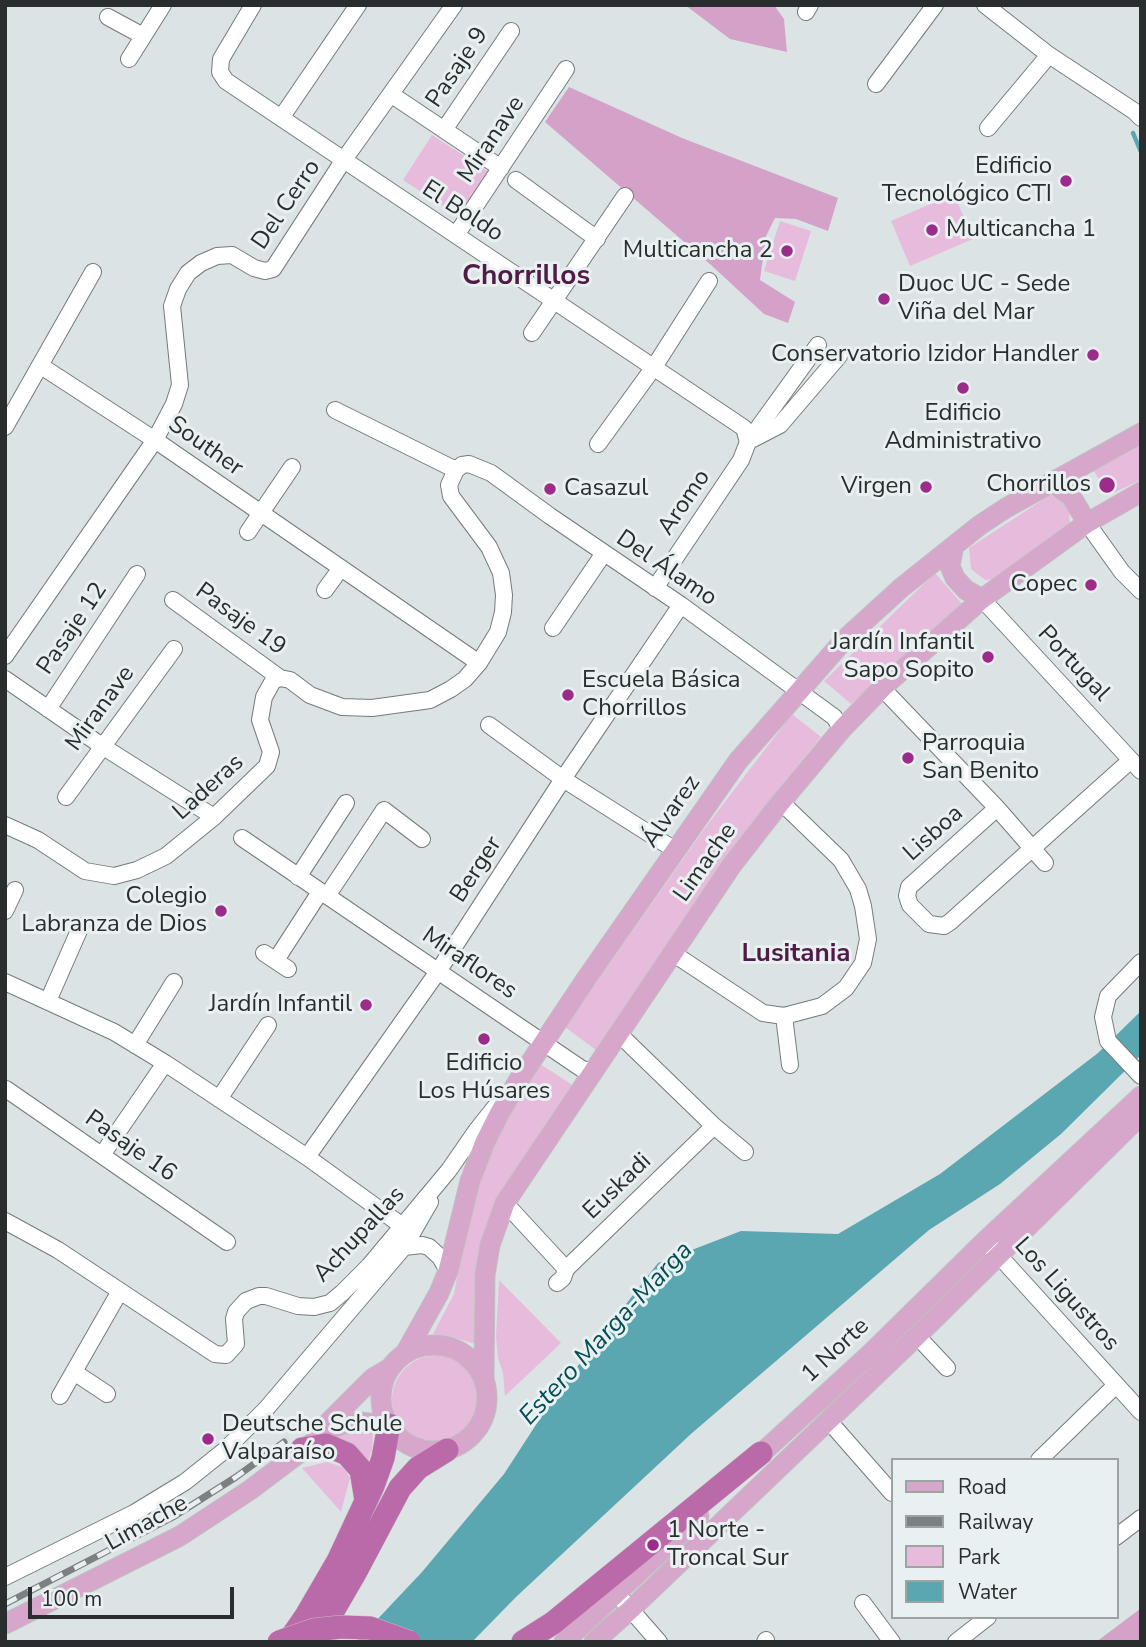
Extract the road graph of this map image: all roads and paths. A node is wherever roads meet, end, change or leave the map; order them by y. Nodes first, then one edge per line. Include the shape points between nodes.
1 (163, 5) edge
2 (253, 5) edge
3 (358, 5) edge
4 (454, 5) edge
5 (935, 5) edge
6 (985, 5) edge
7 (108, 17) dead end
8 (511, 31) dead end
9 (144, 36) junction
10 (1049, 55) junction
11 (129, 59) dead end
12 (566, 69) dead end
13 (876, 84) dead end
14 (392, 95) junction
15 (281, 118) junction
16 (1141, 118) edge
17 (988, 128) dead end
18 (444, 130) junction
19 (343, 161) junction
20 (501, 168) junction
21 (516, 180) dead end
22 (625, 196) dead end
23 (456, 235) junction
24 (597, 239) junction
25 (93, 272) dead end
26 (709, 281) dead end
27 (555, 301) junction
28 (532, 332) dead end
29 (818, 345) dead end
30 (839, 356) dead end
31 (41, 366) junction
32 (654, 367) junction
33 (335, 410) dead end
34 (5, 426) edge
35 (1141, 433) edge
36 (155, 440) junction
37 (748, 442) junction
38 (598, 444) dead end
39 (292, 467) dead end
40 (456, 470) junction
41 (1051, 482) junction
42 (1141, 492) edge
43 (262, 514) junction
44 (1087, 523) junction
45 (248, 532) dead end
46 (954, 546) junction
47 (604, 553) junction
48 (341, 568) junction
49 (137, 574) dead end
50 (655, 588) junction
51 (325, 590) dead end
52 (1141, 592) edge
53 (982, 599) junction
54 (173, 600) dead end
55 (681, 605) junction
56 (553, 628) dead end
57 (174, 649) dead end
58 (5, 656) edge
59 (479, 663) junction
60 (280, 678) junction
61 (5, 679) edge
62 (882, 688) junction
63 (797, 691) junction
64 (48, 709) junction
65 (489, 724) dead end
66 (842, 729) junction
67 (102, 746) junction
68 (1136, 765) edge
69 (563, 779) junction
70 (66, 797) dead end
71 (781, 802) junction
72 (346, 803) dead end
73 (997, 808) junction
74 (214, 817) junction
75 (5, 825) edge
76 (242, 838) dead end
77 (422, 839) dead end
78 (1033, 849) junction
79 (675, 850) junction
80 (1045, 863) dead end
81 (298, 877) junction
82 (15, 890) dead end
83 (323, 894) junction
84 (5, 911) edge
85 (81, 926) dead end
86 (674, 954) junction
87 (276, 961) dead end
88 (1141, 962) edge
89 (439, 970) junction
90 (5, 982) edge
91 (174, 982) dead end
92 (48, 1001) junction
93 (784, 1016) junction
94 (266, 1023) dead end
95 (619, 1034) junction
96 (543, 1043) junction
97 (135, 1045) junction
98 (165, 1063) junction
99 (790, 1065) dead end
100 (593, 1072) junction
101 (1138, 1074) edge
102 (522, 1076) junction
103 (6, 1088) edge
104 (1141, 1096) edge
105 (219, 1099) junction
106 (1141, 1115) edge
107 (714, 1126) junction
108 (745, 1152) dead end
109 (102, 1155) junction
110 (307, 1157) junction
111 (449, 1170) junction
112 (505, 1203) junction
113 (5, 1221) edge
114 (401, 1225) junction
115 (985, 1241) junction
116 (227, 1242) dead end
117 (404, 1247) junction
118 (999, 1256) junction
119 (448, 1271) junction
120 (120, 1291) junction
121 (916, 1336) junction
122 (407, 1352) junction
123 (391, 1367) junction
124 (947, 1368) dead end
125 (74, 1371) junction
126 (484, 1377) junction
127 (1116, 1385) junction
128 (107, 1394) dead end
129 (60, 1396) dead end
130 (1141, 1412) edge
131 (828, 1420) junction
132 (389, 1425) junction
133 (302, 1449) junction
134 (447, 1450) junction
135 (761, 1453) junction
136 (1041, 1458) edge
137 (890, 1491) edge
138 (366, 1500) junction
139 (1141, 1518) edge
140 (1118, 1535) edge
141 (5, 1577) edge
142 (617, 1594) junction
143 (863, 1603) dead end
144 (630, 1610) junction
145 (985, 1619) edge
146 (5, 1624) edge
147 (558, 1632) edge
148 (279, 1642) edge
149 (288, 1642) edge
150 (315, 1642) edge
151 (409, 1642) edge
152 (523, 1642) edge
153 (594, 1642) edge
154 (659, 1642) edge
155 (892, 1642) edge
156 (956, 1642) edge

1 - 9 street
2 - 15 street, El Boldo via 221,59 220,72 226,81
3 - 15 street
4 - 14 street, Del Cerro
5 - 13 street
6 - 10 street
7 - 9 street
8 - 18 street, Pasaje 9
9 - 11 street
10 - 16 street
10 - 17 street
12 - 20 street, Miranave
14 - 18 street
14 - 19 street, Del Cerro
15 - 19 street, El Boldo
18 - 20 street
19 - 23 street, El Boldo
19 - 36 street, Del Cerro via 273,269 254,268 232,255 217,256 188,273 172,306 180,384
20 - 23 street, Miranave
21 - 24 street
22 - 24 street
23 - 27 street, El Boldo
24 - 27 street
25 - 31 street
26 - 32 street
27 - 28 street
27 - 32 street, El Boldo
29 - 37 street
30 - 37 street via 780,425
31 - 34 street
31 - 36 street, Souther
32 - 37 street, El Boldo via 744,428
32 - 38 street
33 - 40 street
35 - 41 main road, Álvarez
36 - 43 street, Souther
36 - 58 street, Del Cerro
37 - 50 street, Aromo via 741,460
39 - 43 street
40 - 47 street, Del Álamo via 469,464 480,467
40 - 59 street via 449,485 451,496 489,547 501,573 504,595 498,632
41 - 44 main road via 1071,496
41 - 46 main road, Álvarez
42 - 44 main road, Limache
43 - 45 street
43 - 48 street, Souther
44 - 52 street
44 - 53 main road, Limache
46 - 53 main road via 950,566 955,578
46 - 63 main road, Álvarez via 845,639
47 - 50 street, Del Álamo
47 - 56 street
48 - 51 street
48 - 59 street, Souther
49 - 64 street, Pasaje 12
50 - 55 street, Del Álamo
53 - 62 main road, Limache
53 - 68 street, Portugal
54 - 60 street, Pasaje 19
55 - 63 street, Del Álamo
55 - 69 street, Berger
57 - 67 street, Miranave
59 - 60 street via 451,689 430,699 372,708 325,702
60 - 74 street, Laderas via 268,687 261,710 270,745 267,766
61 - 64 street
62 - 66 main road, Limache
62 - 73 street, Lisboa
63 - 66 street, Del Álamo via 834,717
63 - 79 main road, Álvarez via 738,761
64 - 67 street
65 - 69 street
66 - 71 main road, Limache
67 - 70 street, Miranave
67 - 74 street
68 - 78 street, Portugal
69 - 79 street
69 - 89 street, Berger
71 - 86 main road, Limache via 732,865
71 - 93 street via 841,860 858,889 868,939 863,963 846,988 822,1006
72 - 81 street
73 - 78 street, Lisboa
73 - 78 street, Lisboa via 909,887 910,905 929,924 944,926
74 - 75 street, Laderas via 166,856 114,876 85,871
76 - 81 street, Miraflores
77 - 83 street via 384,810
78 - 80 street, Lisboa
79 - 96 main road, Álvarez
81 - 83 street, Miraflores
82 - 84 street
83 - 87 street
83 - 89 street, Miraflores
85 - 92 street
86 - 93 street via 763,1013
86 - 95 main road, Limache
88 - 101 street via 1108,996 1103,1017 1108,1041
89 - 96 street, Miraflores
89 - 110 street, Berger
90 - 92 street
91 - 97 street
92 - 97 street
93 - 99 street
94 - 105 street
95 - 100 main road, Limache
95 - 107 street
96 - 100 street, Miraflores
96 - 102 main road, Álvarez
97 - 98 street
98 - 105 street
98 - 109 street
100 - 112 main road, Limache
102 - 111 street, Achupallas
102 - 119 main road, Álvarez via 476,1163
103 - 109 street, Pasaje 16
104 - 115 main road, 1 Norte
105 - 110 street
106 - 118 main road, 1 Norte
107 - 108 street
107 - 112 street, Euskadi via 561,1276
109 - 116 street, Pasaje 16
110 - 114 street
111 - 114 street, Achupallas
111 - 117 street
112 - 126 main road, Limache via 485,1275
113 - 120 street, Achupallas
114 - 120 street, Achupallas via 369,1266 330,1303 306,1308 266,1296 246,1301 234,1319 236,1344 226,1354 215,1354
115 - 118 street, Los Ligustros
115 - 135 main road, 1 Norte
117 - 119 street via 429,1247
117 - 141 street via 267,1409 225,1450 134,1513
118 - 121 main road, 1 Norte
118 - 127 street, Los Ligustros
119 - 122 main road, Álvarez
120 - 125 street
121 - 124 street
121 - 131 main road, 1 Norte
122 - 123 main road, Limache
122 - 126 main road via 436,1344 451,1347 470,1359
123 - 132 main road via 381,1402
123 - 133 main road, Limache via 373,1378
125 - 128 street
125 - 129 street
126 - 134 main road, Limache via 488,1403 479,1428
127 - 130 street, Los Ligustros
127 - 136 street
131 - 137 street
131 - 144 main road, 1 Norte
132 - 133 main road, Limache via 345,1423
132 - 134 main road via 411,1446
132 - 138 highway via 379,1472
133 - 138 highway via 326,1445 347,1454 361,1470
133 - 146 main road, Limache via 180,1536
134 - 150 highway via 418,1468 400,1488
135 - 142 main road, 1 Norte
135 - 147 highway
138 - 149 highway via 338,1561
139 - 140 street
142 - 144 street
142 - 147 main road, 1 Norte
143 - 155 street
144 - 153 main road, 1 Norte
144 - 154 street
145 - 156 street
147 - 152 highway
148 - 151 highway, bridge via 341,1626 370,1628

